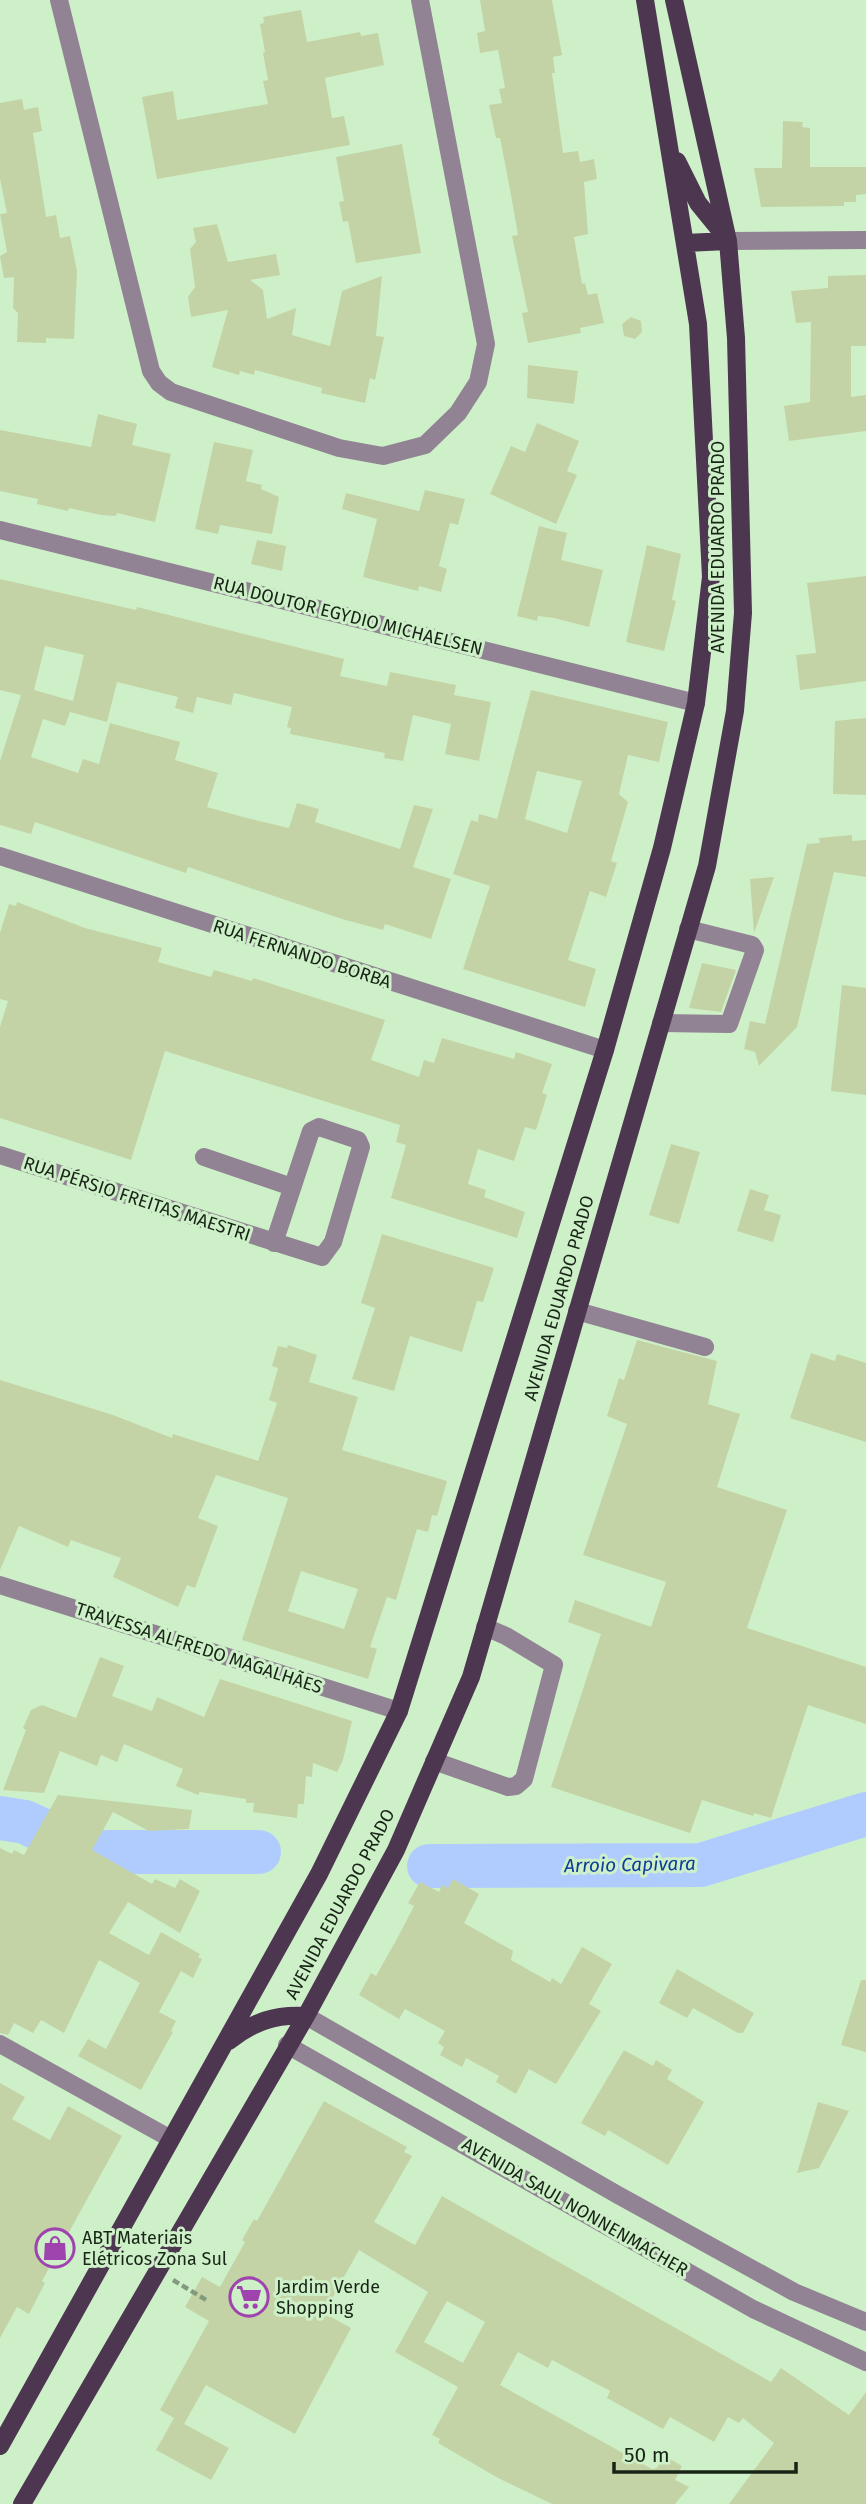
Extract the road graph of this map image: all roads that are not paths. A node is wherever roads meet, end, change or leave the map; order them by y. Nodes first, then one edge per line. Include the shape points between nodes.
1 (59, 0) edge
2 (419, 0) edge
3 (645, 0) edge
4 (674, 0) edge
5 (668, 139) junction
6 (866, 240) edge
7 (728, 241) junction
8 (685, 243) junction
9 (0, 530) edge
10 (696, 703) junction
11 (0, 856) edge
12 (688, 929) junction
13 (661, 1023) junction
14 (605, 1050) junction
15 (0, 1155) edge
16 (204, 1157) dead end
17 (292, 1187) junction
18 (274, 1243) junction
19 (577, 1311) junction
20 (705, 1347) dead end
21 (0, 1584) edge
22 (485, 1627) junction
23 (399, 1711) junction
24 (434, 1762) junction
25 (306, 2016) junction
26 (0, 2044) edge
27 (287, 2045) junction
28 (220, 2048) junction
29 (481, 2117) junction
30 (171, 2139) junction
31 (465, 2145) junction
32 (535, 2148) junction
33 (519, 2175) junction
34 (866, 2322) edge
35 (866, 2361) edge
36 (7, 2418) edge
37 (0, 2446) edge
38 (22, 2504) edge

1 - 2 street via 151,371 159,383 171,392 339,448 383,456 425,445 458,413 478,382 486,344
3 - 5 main road, AVENIDA EDUARDO PRADO
4 - 7 main road, AVENIDA EDUARDO PRADO
5 - 7 main road via 698,203
5 - 8 main road, AVENIDA EDUARDO PRADO
6 - 7 street
7 - 8 main road
7 - 12 main road, AVENIDA EDUARDO PRADO via 736,338 743,612 735,711 707,866
8 - 10 main road, AVENIDA EDUARDO PRADO via 698,324 711,577
9 - 10 street, RUA DOUTOR EGYDIO MICHAELSEN
10 - 14 main road, AVENIDA EDUARDO PRADO via 662,848
11 - 14 street, RUA FERNANDO BORBA
12 - 13 main road, AVENIDA EDUARDO PRADO
12 - 13 street via 752,945 755,950 729,1024
13 - 19 main road, AVENIDA EDUARDO PRADO
14 - 23 main road, AVENIDA EDUARDO PRADO
15 - 18 street, RUA PÉRSIO FREITAS MAESTRI
16 - 17 street
17 - 18 street, RUA PÉRSIO FREITAS MAESTRI
17 - 18 street, RUA PÉRSIO FREITAS MAESTRI via 312,1130 318,1127 358,1140 361,1147 329,1252 322,1257
19 - 20 street
19 - 22 main road, AVENIDA EDUARDO PRADO
21 - 23 street, TRAVESSA ALFREDO MAGALHÃES
22 - 24 main road, AVENIDA EDUARDO PRADO via 471,1676
22 - 24 street via 554,1665 524,1779 508,1787
23 - 28 main road, AVENIDA EDUARDO PRADO via 319,1874
24 - 25 main road, AVENIDA EDUARDO PRADO via 396,1850
25 - 27 main road, AVENIDA EDUARDO PRADO
25 - 28 main road via 282,2014 263,2020
25 - 29 street, AVENIDA SAUL NONNENMACHER
26 - 30 street
27 - 31 street, AVENIDA SAUL NONNENMACHER
27 - 38 main road, AVENIDA EDUARDO PRADO
28 - 30 main road, AVENIDA EDUARDO PRADO
29 - 31 street
29 - 32 street, AVENIDA SAUL NONNENMACHER
30 - 36 main road, AVENIDA EDUARDO PRADO
31 - 33 street, AVENIDA SAUL NONNENMACHER
32 - 33 street
32 - 34 street, AVENIDA SAUL NONNENMACHER via 794,2292
33 - 35 street, AVENIDA SAUL NONNENMACHER via 753,2309
36 - 37 main road, AVENIDA EDUARDO PRADO

